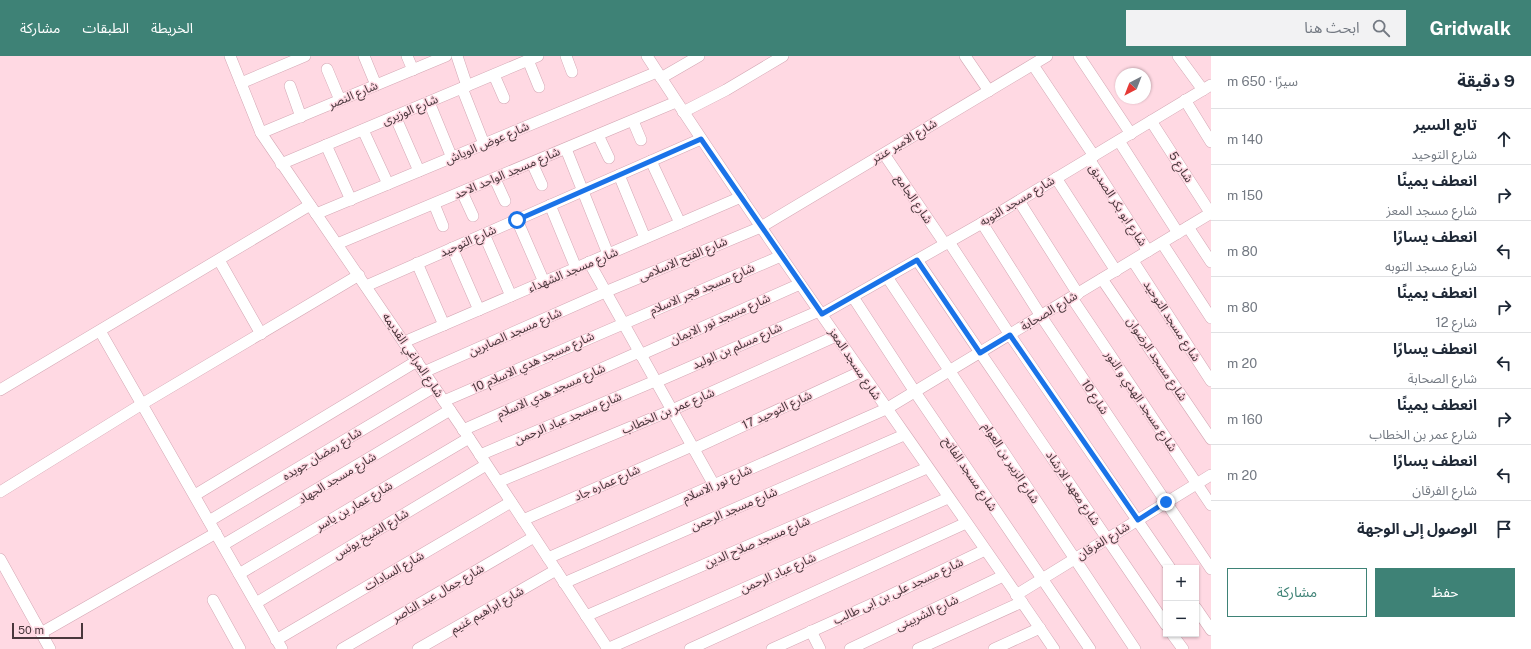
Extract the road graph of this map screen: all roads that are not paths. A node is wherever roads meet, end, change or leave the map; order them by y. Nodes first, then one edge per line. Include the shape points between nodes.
1 (230, 56) edge
2 (306, 56) edge
3 (364, 56) edge
4 (407, 56) edge
5 (446, 56) edge
6 (457, 56) edge
7 (566, 56) edge
8 (647, 56) edge
9 (699, 56) edge
10 (783, 56) edge
11 (965, 56) edge
12 (1047, 56) edge
13 (1079, 56) edge
14 (1178, 56) edge
15 (533, 58) edge
16 (1033, 65) junction
17 (327, 69) dead end
18 (413, 70) junction
19 (572, 72) dead end
20 (494, 75) junction
21 (659, 75) junction
22 (241, 83) junction
23 (376, 85) junction
24 (290, 86) dead end
25 (465, 87) junction
26 (539, 87) dead end
27 (1207, 87) edge
28 (989, 91) junction
29 (504, 98) dead end
30 (340, 100) junction
31 (1185, 100) junction
32 (429, 102) junction
33 (676, 102) junction
34 (683, 112) junction
35 (396, 116) junction
36 (301, 117) junction
37 (633, 121) junction
38 (1151, 121) junction
39 (363, 130) junction
40 (261, 133) junction
41 (1131, 134) junction
42 (598, 135) junction
43 (701, 139) junction
44 (641, 140) dead end
45 (1119, 141) junction
46 (1211, 142) edge
47 (484, 144) junction
48 (326, 145) junction
49 (566, 149) junction
50 (884, 154) junction
51 (452, 158) junction
52 (609, 158) dead end
53 (1091, 158) junction
54 (651, 161) junction
55 (532, 163) junction
56 (281, 164) junction
57 (419, 171) junction
58 (619, 175) junction
59 (1056, 178) junction
60 (495, 179) junction
61 (388, 184) junction
62 (542, 184) dead end
63 (583, 191) junction
64 (462, 192) junction
65 (741, 196) junction
66 (351, 200) junction
67 (505, 201) dead end
68 (1019, 201) junction
69 (434, 204) junction
70 (550, 205) junction
71 (313, 209) junction
72 (1211, 214) edge
73 (473, 216) dead end
74 (517, 220) junction
75 (680, 223) junction
76 (982, 223) junction
77 (443, 226) dead end
78 (761, 227) junction
79 (1188, 227) junction
80 (1178, 233) junction
81 (484, 234) junction
82 (645, 238) junction
83 (947, 243) junction
84 (1162, 243) junction
85 (338, 244) junction
86 (452, 248) junction
87 (1148, 252) junction
88 (608, 254) junction
89 (781, 256) junction
90 (219, 260) junction
91 (917, 260) junction
92 (1133, 261) junction
93 (589, 262) junction
94 (1211, 262) edge
95 (417, 263) junction
96 (576, 268) junction
97 (1116, 271) junction
98 (359, 275) junction
99 (887, 277) junction
100 (1102, 279) junction
101 (544, 282) junction
102 (800, 284) junction
103 (366, 286) junction
104 (605, 292) junction
105 (511, 296) junction
106 (1075, 296) junction
107 (853, 297) junction
108 (479, 310) junction
109 (820, 312) junction
110 (1041, 316) junction
111 (1211, 318) edge
112 (623, 323) junction
113 (444, 325) junction
114 (100, 331) junction
115 (261, 334) junction
116 (1010, 335) junction
117 (836, 336) junction
118 (404, 342) junction
119 (640, 353) junction
120 (980, 353) junction
121 (417, 361) junction
122 (950, 371) junction
123 (424, 372) junction
124 (860, 372) junction
125 (656, 381) junction
126 (1211, 381) edge
127 (434, 386) junction
128 (0, 390) edge
129 (915, 392) junction
130 (142, 404) junction
131 (447, 405) junction
132 (886, 409) junction
133 (672, 410) junction
134 (466, 434) junction
135 (904, 435) junction
136 (1211, 439) edge
137 (693, 448) junction
138 (484, 460) junction
139 (927, 468) junction
140 (1211, 475) edge
141 (498, 482) junction
142 (1197, 484) junction
143 (714, 485) junction
144 (0, 492) edge
145 (194, 495) junction
146 (948, 498) junction
147 (511, 502) junction
148 (1166, 502) junction
149 (1211, 505) edge
150 (523, 520) junction
151 (1138, 520) junction
152 (210, 521) junction
153 (966, 524) junction
154 (216, 533) junction
155 (534, 537) junction
156 (1108, 538) junction
157 (223, 545) junction
158 (985, 550) junction
159 (548, 558) junction
160 (1074, 559) junction
161 (0, 560) edge
162 (1168, 565) edge
163 (1211, 569) edge
164 (556, 570) junction
165 (239, 574) junction
166 (1003, 576) junction
167 (1042, 579) junction
168 (564, 582) junction
169 (1019, 599) junction
170 (213, 600) dead end
171 (256, 604) junction
172 (1199, 612) edge
173 (586, 616) junction
174 (1163, 620) edge
175 (1040, 628) junction
176 (1211, 630) edge
177 (811, 631) junction
178 (41, 633) junction
179 (1174, 637) edge
180 (279, 644) edge
181 (778, 648) edge
182 (50, 649) edge
183 (240, 649) edge
184 (342, 649) edge
185 (418, 649) edge
186 (607, 649) edge
187 (690, 649) edge
188 (820, 649) edge
189 (850, 649) edge
190 (918, 649) edge
191 (994, 649) edge
192 (1054, 649) edge
193 (1090, 649) edge
194 (1135, 649) edge
195 (1182, 649) edge

1 - 22 street, شارع المراغي القديمه
2 - 22 street
3 - 23 street
4 - 18 street
5 - 18 street, شارع النصر
6 - 25 street
7 - 19 street
8 - 21 street, شارع مسجد المعز
9 - 21 street, شارع عوض الوياش
10 - 34 street
11 - 28 street
12 - 16 street, شارع الامير عنتر
13 - 41 street
14 - 27 street
15 - 20 street, شارع الوزيرى
15 - 26 street
16 - 28 street, شارع الامير عنتر
16 - 53 street, شارع ابو بكر الصديق
17 - 30 street
18 - 23 street, شارع النصر
20 - 25 street, شارع الوزيرى
20 - 29 street
21 - 33 street, شارع مسجد المعز
21 - 47 street, شارع عوض الوياش
22 - 40 street, شارع المراغي القديمه
23 - 30 street, شارع النصر
24 - 36 street
25 - 32 street, شارع الوزيرى
25 - 47 street
27 - 31 street, شارع مسجد التوبه
28 - 50 street, شارع الامير عنتر
30 - 36 street, شارع النصر
31 - 38 street, شارع مسجد التوبه
31 - 46 street
32 - 35 street, شارع الوزيرى
32 - 51 street
33 - 34 street, شارع مسجد المعز
33 - 37 street, شارع مسجد الواحد الاحد
34 - 43 street, شارع مسجد المعز
35 - 39 street, شارع الوزيرى
35 - 57 street
36 - 40 street, شارع النصر
37 - 42 street, شارع مسجد الواحد الاحد
37 - 44 street
38 - 41 street, شارع مسجد التوبه
38 - 72 street, شارع 5
39 - 48 street, شارع الوزيرى
39 - 61 street
40 - 56 street, شارع المراغي القديمه
41 - 45 street, شارع مسجد التوبه
42 - 49 street, شارع مسجد الواحد الاحد
42 - 52 street
43 - 54 street, شارع التوحيد
43 - 65 street, شارع مسجد المعز
45 - 53 street, شارع مسجد التوبه
45 - 80 street
47 - 51 street, شارع عوض الوياش
48 - 56 street, شارع الوزيرى
48 - 66 street
49 - 55 street, شارع مسجد الواحد الاحد
49 - 63 street
50 - 78 street, شارع الامير عنتر
50 - 83 street, شارع الجامع
51 - 57 street, شارع عوض الوياش
53 - 59 street, شارع مسجد التوبه
53 - 87 street, شارع ابو بكر الصديق
54 - 58 street, شارع التوحيد
54 - 75 street
55 - 60 street, شارع مسجد الواحد الاحد
55 - 62 street
56 - 71 street, شارع المراغي القديمه
57 - 61 street, شارع عوض الوياش
58 - 63 street, شارع التوحيد
58 - 82 street
59 - 68 street, شارع مسجد التوبه
59 - 97 street
60 - 64 street, شارع مسجد الواحد الاحد
60 - 67 street
61 - 66 street, شارع عوض الوياش
63 - 70 street, شارع التوحيد
63 - 88 street
64 - 69 street, شارع مسجد الواحد الاحد
64 - 73 street
65 - 75 street, شارع مسجد الشهداء
65 - 78 street, شارع مسجد المعز
66 - 71 street, شارع عوض الوياش
68 - 76 street, شارع مسجد التوبه
68 - 106 street, شارع مسجد الهدي و النور
69 - 77 street
69 - 85 street, شارع مسجد الواحد الاحد
70 - 74 street, شارع التوحيد
70 - 96 street
71 - 85 street, شارع المراغي القديمه
71 - 90 street, شارع عوض الوياش
72 - 79 street, شارع الصحابة
74 - 81 street, شارع التوحيد
74 - 101 street
75 - 82 street, شارع مسجد الشهداء
76 - 83 street, شارع مسجد التوبه
76 - 110 street, شارع 10
78 - 89 street, شارع مسجد المعز
78 - 104 street, شارع الفتح الاسلامى
79 - 80 street, شارع الصحابة
79 - 94 street
80 - 84 street, شارع الصحابة
81 - 86 street, شارع التوحيد
81 - 105 street
82 - 88 street, شارع مسجد الشهداء
83 - 91 street, شارع مسجد التوبه
83 - 116 street
84 - 87 street, شارع الصحابة
84 - 111 street
85 - 98 street, شارع المراغي القديمه
86 - 95 street, شارع التوحيد
86 - 108 street
87 - 92 street, شارع الصحابة
88 - 93 street, شارع مسجد الشهداء
89 - 102 street, شارع مسجد المعز
89 - 112 street, شارع مسجد فجر الاسلام
90 - 114 street, شارع عوض الوياش
90 - 115 street
91 - 99 street, شارع مسجد التوبه
91 - 120 street, شارع معهد الارشاد
92 - 97 street, شارع الصحابة
92 - 126 street, شارع مسجد التوحيد
93 - 96 street, شارع مسجد الشهداء
93 - 104 street
95 - 103 street, شارع التوحيد
95 - 113 street
96 - 101 street, شارع مسجد الشهداء
97 - 100 street, شارع الصحابة
98 - 103 street, شارع المراغي القديمه
98 - 115 street
99 - 107 street, شارع مسجد التوبه
99 - 122 street, شارع الزبير بن العوام
100 - 106 street, شارع الصحابة
100 - 136 street, شارع مسجد الرضوان
101 - 105 street, شارع مسجد الشهداء
102 - 109 street, شارع مسجد المعز
102 - 119 street, شارع مسجد نور الايمان
103 - 118 street, شارع المراغي القديمه
104 - 112 street
104 - 123 street, شارع مسجد الصابرين
105 - 108 street, شارع مسجد الشهداء
106 - 110 street, شارع الصحابة
106 - 142 street, شارع مسجد الهدي و النور
107 - 109 street, شارع مسجد التوبه
107 - 129 street, شارع مسجد الفاتح
108 - 113 street, شارع مسجد الشهداء
109 - 117 street, شارع مسجد المعز
109 - 125 street, شارع مسلم بن الوليد
110 - 116 street, شارع الصحابة
110 - 148 street, شارع 10
112 - 119 street
112 - 131 street, شارع مسجد هدي الاسلام 10
113 - 118 street, شارع مسجد الشهداء
114 - 128 street, شارع عوض الوياش
114 - 130 street
115 - 130 street
116 - 120 street, شارع الصحابة
116 - 151 street
117 - 124 street, شارع مسجد المعز
117 - 133 street, شارع عمر بن الخطاب
118 - 121 street, شارع المراغي القديمه
119 - 125 street
119 - 134 street, شارع مسجد هدي الاسلام
120 - 122 street, شارع الصحابة
120 - 156 street, شارع معهد الارشاد
121 - 123 street, شارع المراغي القديمه
121 - 145 street
122 - 129 street, شارع الصحابة
122 - 160 street, شارع الزبير بن العوام
123 - 127 street, شارع المراغي القديمه
124 - 132 street, شارع مسجد المعز
124 - 137 street, شارع التوحيد 17
125 - 133 street
125 - 138 street, شارع مسجد عباد الرحمن
127 - 131 street, شارع المراغي القديمه
127 - 152 street, شارع رمضان جويده
129 - 132 street, شارع الصحابة
129 - 167 street, شارع مسجد الفاتح
130 - 144 street
130 - 145 street
131 - 134 street, شارع المراغي القديمه
131 - 157 street, شارع مسجد الجهاد
132 - 135 street, شارع مسجد المعز
132 - 143 street, شارع نور الاسلام
133 - 137 street
133 - 141 street, شارع عمر بن الخطاب
134 - 138 street, شارع المراغي القديمه
134 - 165 street, شارع عمار بن ياسر
135 - 139 street, شارع مسجد المعز
135 - 168 street, شارع مسجد الرحمن
137 - 143 street
137 - 150 street, شارع عماره جاد
138 - 141 street, شارع المراغي القديمه
138 - 171 street, شارع الشيخ يونس
139 - 146 street, شارع مسجد المعز
139 - 173 street, شارع مسجد صلاح الدين
140 - 142 street, شارع الفرقان
141 - 147 street, شارع المراغي القديمه
142 - 148 street, شارع الفرقان
142 - 149 street, شارع مسجد الهدي و النور
143 - 159 street, شارع نور الاسلام
145 - 152 street
146 - 153 street, شارع مسجد المعز
146 - 186 street, شارع عباد الرحمن
147 - 150 street, شارع المراغي القديمه
147 - 180 street, شارع السادات
148 - 151 street, شارع الفرقان
148 - 163 street, شارع 10
150 - 155 street, شارع المراغي القديمه
151 - 156 street, شارع الفرقان
151 - 162 street
152 - 154 street
153 - 158 street, شارع مسجد المعز
153 - 187 street
154 - 157 street
154 - 178 street
155 - 159 street, شارع المراغي القديمه
155 - 184 street, شارع جمال عبد الناصر
156 - 160 street, شارع الفرقان
156 - 174 street, شارع معهد الارشاد
157 - 165 street
158 - 166 street, شارع مسجد المعز
158 - 177 street, شارع مسجد على بن ابى طالب
159 - 164 street, شارع المراغي القديمه
160 - 167 street, شارع الفرقان
160 - 194 street, شارع الزبير بن العوام
161 - 178 street
164 - 168 street, شارع المراغي القديمه
164 - 185 street, شارع ابراهيم غنيم
165 - 171 street
166 - 169 street, شارع مسجد المعز
166 - 189 street, شارع الشربينى
167 - 169 street, شارع الفرقان
167 - 193 street, شارع مسجد الفاتح
168 - 173 street, شارع المراغي القديمه
169 - 175 street, شارع مسجد المعز
169 - 190 street, شارع الفرقان
170 - 183 street
171 - 180 street
172 - 176 street
173 - 186 street, شارع المراغي القديمه
175 - 191 street
175 - 192 street, شارع مسجد المعز
177 - 181 street, شارع مسجد على بن ابى طالب
177 - 188 street
178 - 182 street
179 - 195 street

